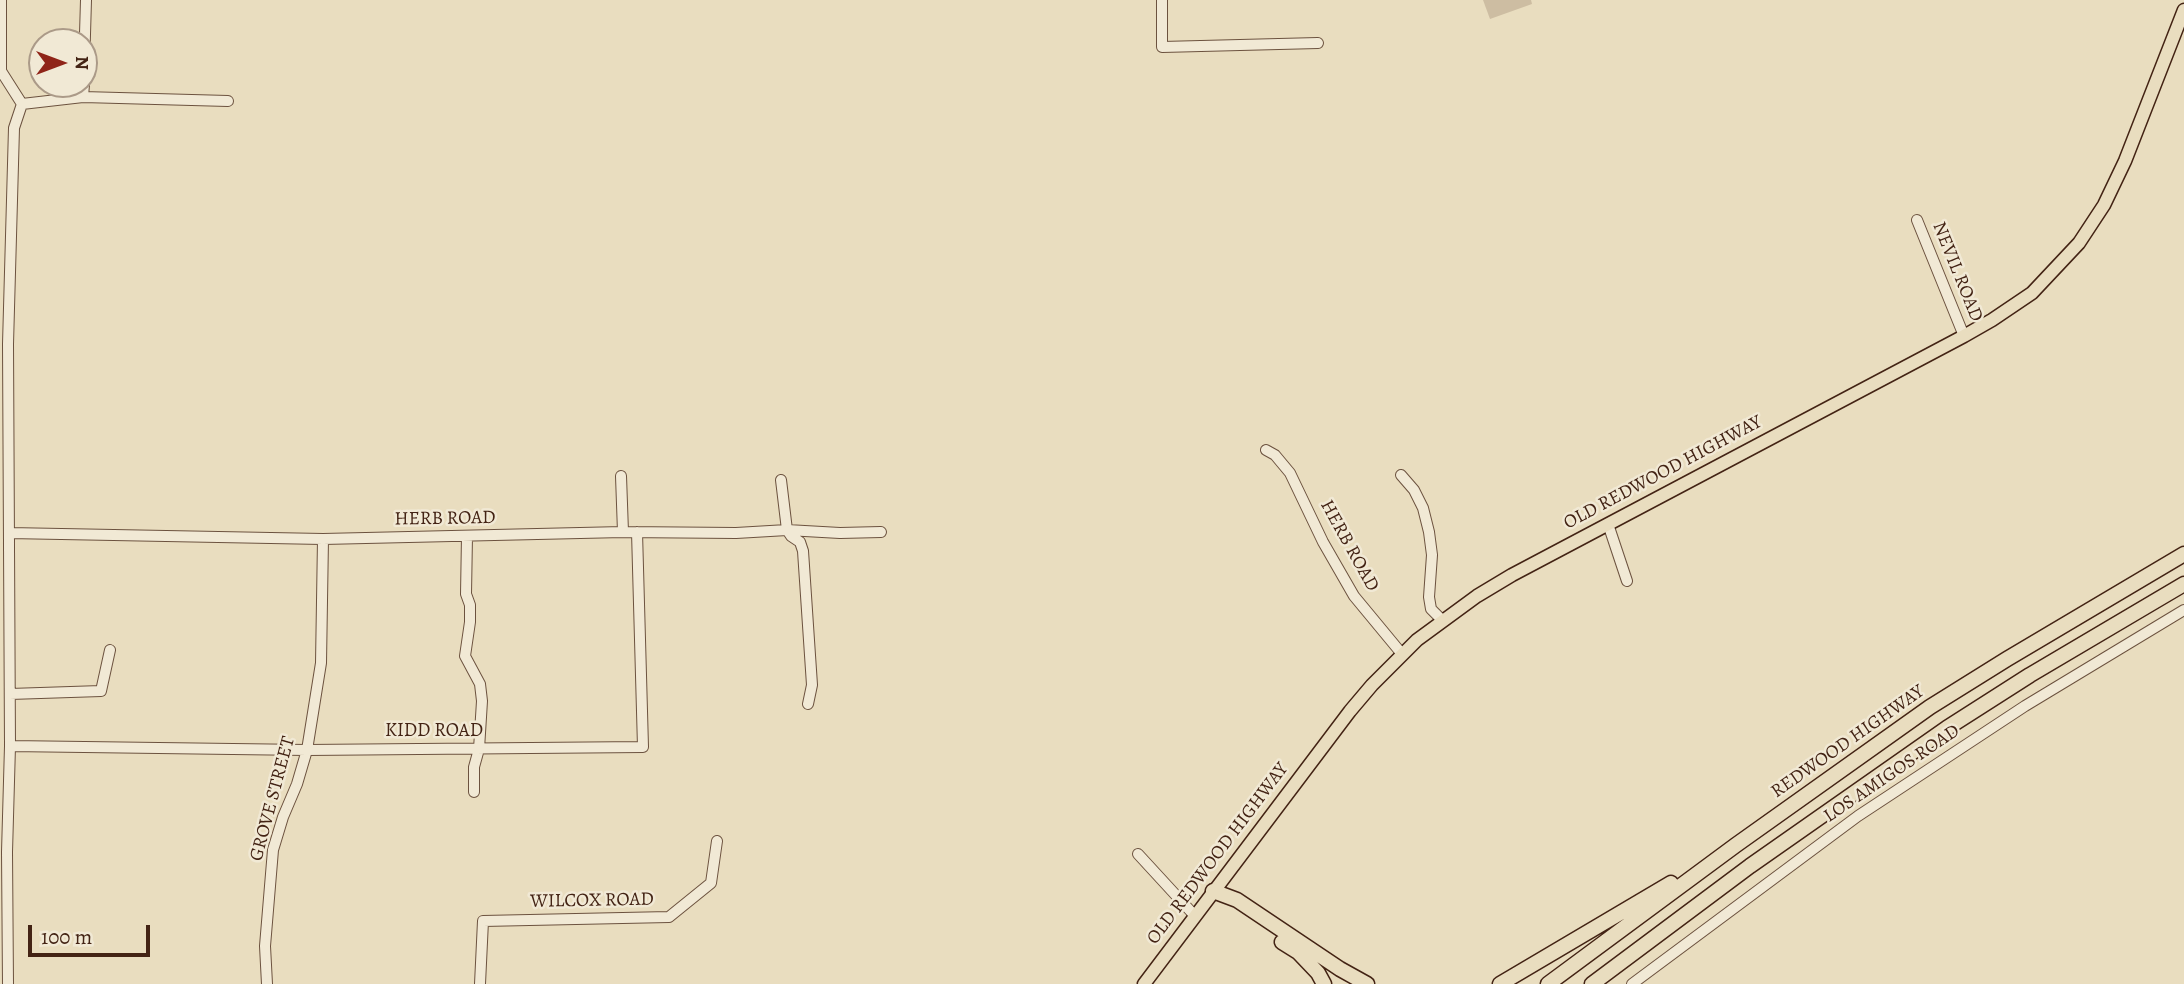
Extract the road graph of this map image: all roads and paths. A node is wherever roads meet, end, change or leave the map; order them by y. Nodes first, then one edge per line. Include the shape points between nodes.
1 (1, 0) edge
2 (86, 0) edge
3 (1162, 0) edge
4 (2184, 10) edge
5 (85, 28) edge
6 (1318, 43) dead end
7 (98, 97) edge
8 (74, 98) edge
9 (228, 101) dead end
10 (22, 104) junction
11 (1917, 220) dead end
12 (5, 307) edge
13 (1964, 337) junction
14 (4, 427) edge
15 (1266, 450) dead end
16 (1401, 475) dead end
17 (621, 476) dead end
18 (781, 480) dead end
19 (1608, 524) junction
20 (787, 530) junction
21 (623, 532) junction
22 (637, 532) junction
23 (881, 532) dead end
24 (9, 533) junction
25 (467, 536) junction
26 (323, 539) junction
27 (2184, 554) edge
28 (5, 566) edge
29 (1627, 581) dead end
30 (2184, 584) edge
31 (2184, 610) edge
32 (1442, 620) junction
33 (110, 650) dead end
34 (1402, 654) junction
35 (5, 680) edge
36 (9, 694) junction
37 (808, 704) dead end
38 (10, 746) junction
39 (479, 749) junction
40 (307, 750) junction
41 (4, 790) edge
42 (474, 792) dead end
43 (717, 841) dead end
44 (1736, 845) junction
45 (4, 852) edge
46 (1138, 854) dead end
47 (1213, 891) junction
48 (1195, 916) junction
49 (8, 984) edge
50 (267, 984) edge
51 (480, 984) edge
52 (1144, 984) edge
53 (1324, 984) edge
54 (1367, 984) edge
55 (1500, 984) edge
56 (1548, 984) edge
57 (1592, 984) edge
58 (1632, 984) edge

1 - 10 street via 1,71
2 - 5 street
3 - 6 street via 1162,47
4 - 13 main road, OLD REDWOOD HIGHWAY via 2116,183 2079,243 2032,293
7 - 9 street
8 - 10 street
10 - 12 street via 14,128
11 - 13 street, NEVIL ROAD
12 - 14 street
13 - 19 main road, OLD REDWOOD HIGHWAY
14 - 24 street
15 - 34 street, HERB ROAD via 1290,473 1354,596
16 - 32 street via 1423,508 1432,555 1431,609
17 - 21 street
18 - 20 street
19 - 29 street
19 - 32 main road, OLD REDWOOD HIGHWAY via 1512,575
20 - 22 street, HERB ROAD
20 - 23 street, HERB ROAD
20 - 37 street via 803,551 812,685
21 - 22 street, HERB ROAD
21 - 25 street, HERB ROAD
22 - 39 street, KIDD ROAD via 643,747
24 - 26 street, HERB ROAD
24 - 28 street
25 - 26 street, HERB ROAD
25 - 39 street via 470,622 465,656 480,684
26 - 40 street, GROVE STREET via 321,663
27 - 44 highway, REDWOOD HIGHWAY via 1930,708
28 - 35 street
30 - 57 highway via 1947,728
31 - 58 street, LOS AMIGOS ROAD via 2025,706 1860,815
32 - 34 main road, OLD REDWOOD HIGHWAY
33 - 36 street via 101,691
34 - 47 main road, OLD REDWOOD HIGHWAY via 1350,711
35 - 36 street
36 - 38 street
38 - 40 street, KIDD ROAD
38 - 41 street
39 - 40 street, KIDD ROAD
39 - 42 street
40 - 50 street, GROVE STREET via 273,850 265,946
41 - 45 street
43 - 51 street, WILCOX ROAD via 712,883 669,917 483,921
44 - 55 highway
44 - 56 highway, REDWOOD HIGHWAY
45 - 49 street
46 - 48 street
47 - 48 main road, OLD REDWOOD HIGHWAY
47 - 53 highway via 1298,953
47 - 54 highway via 1237,900
48 - 52 main road, OLD REDWOOD HIGHWAY

